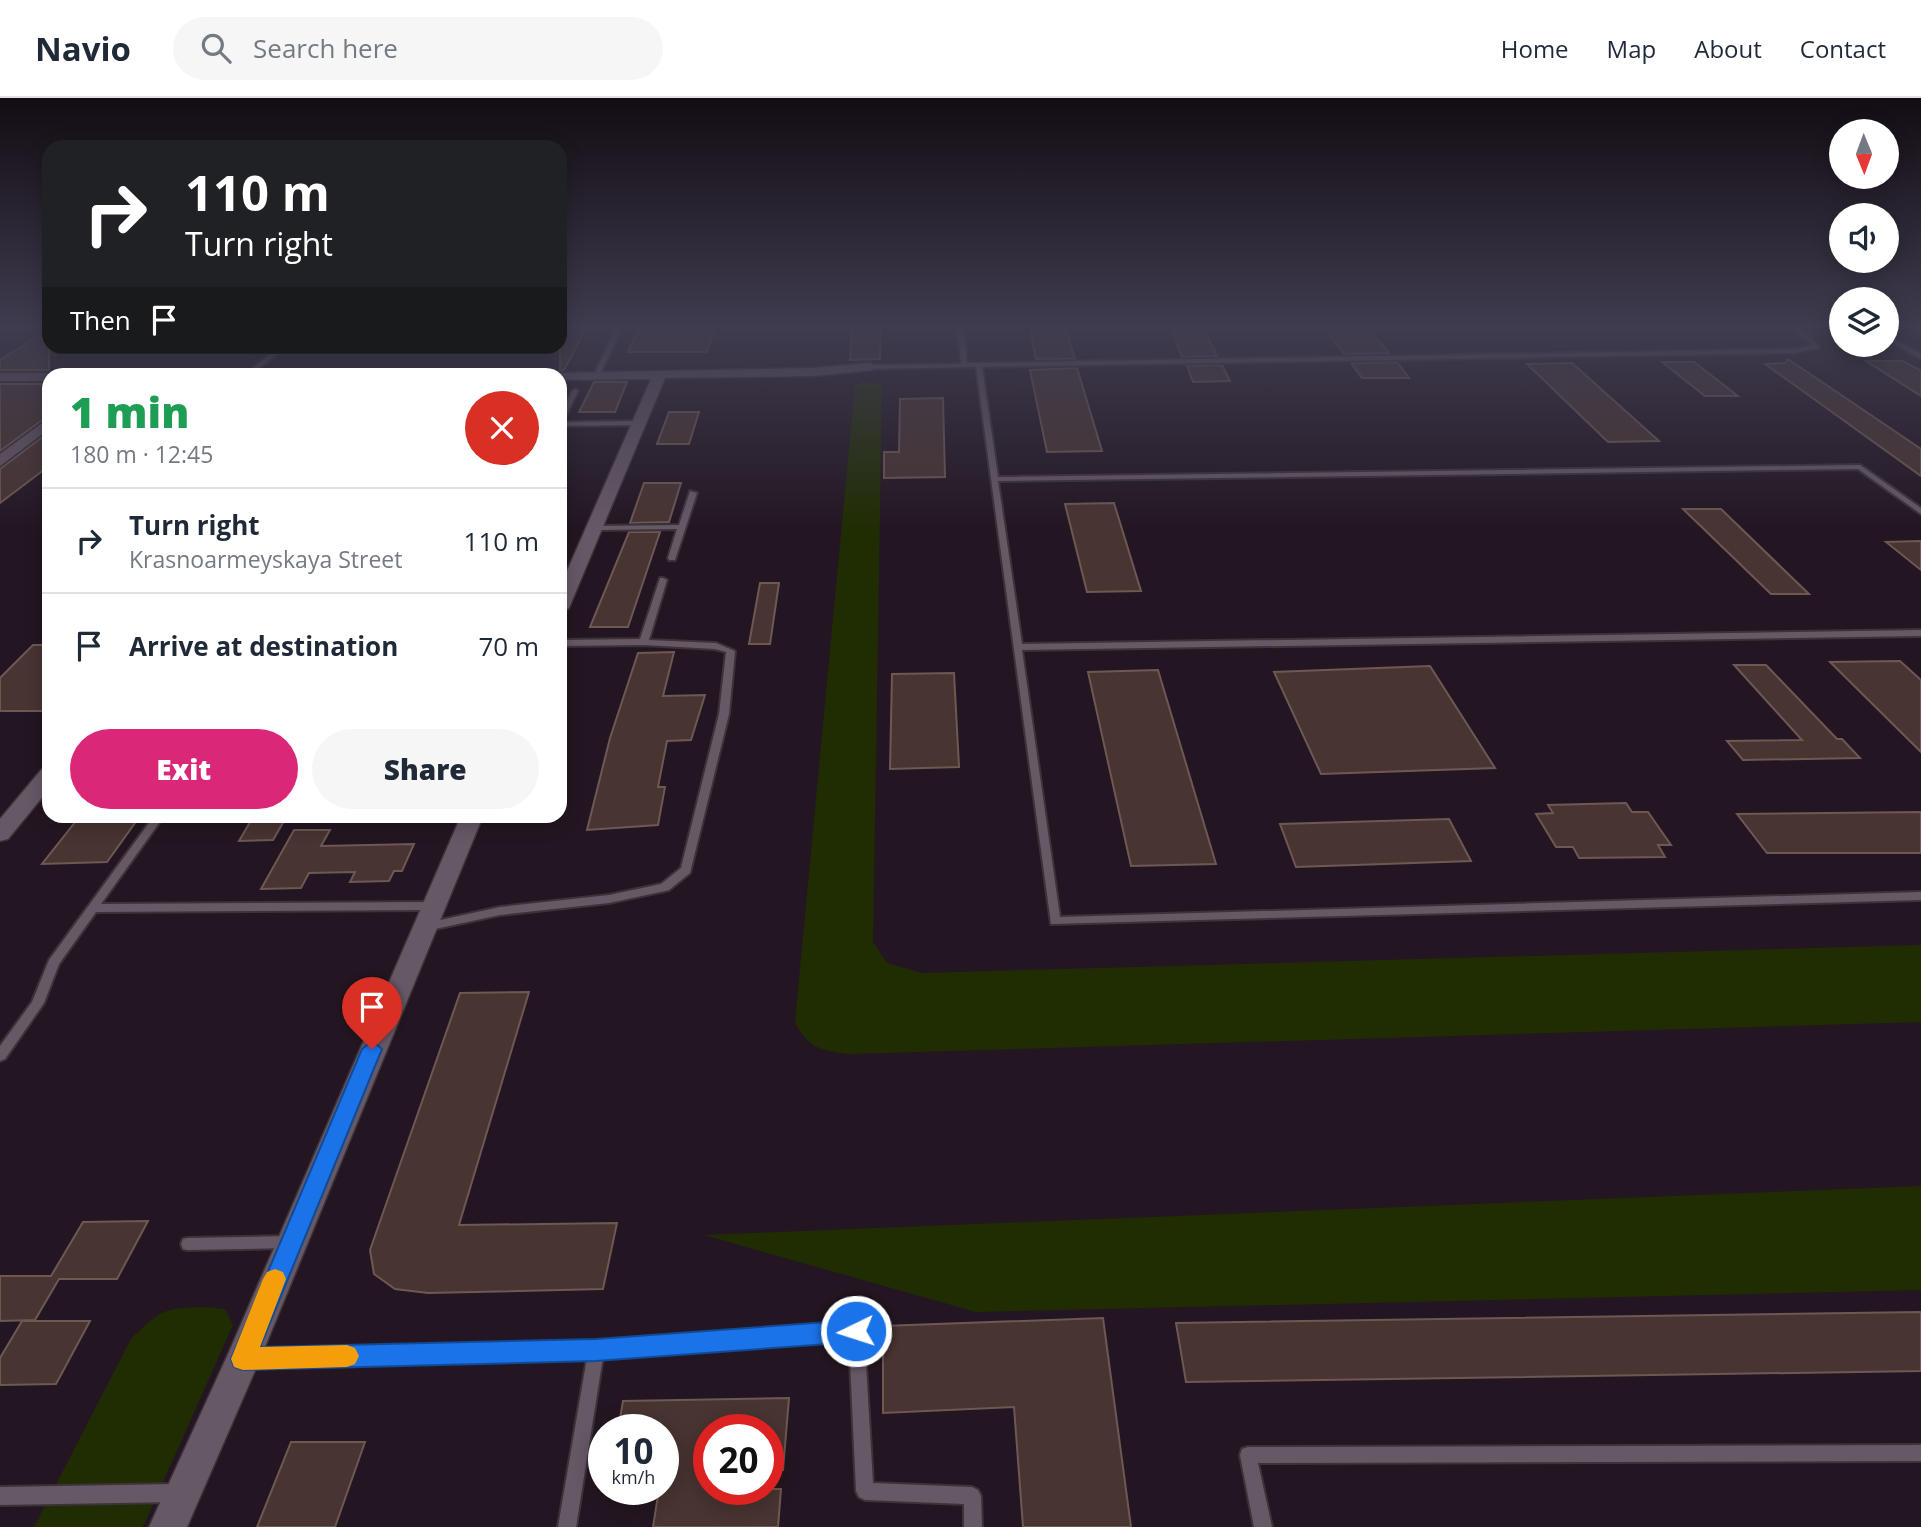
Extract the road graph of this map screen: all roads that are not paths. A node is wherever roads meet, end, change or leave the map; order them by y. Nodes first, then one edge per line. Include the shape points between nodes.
1 (651, 396) edge
2 (983, 396) edge
3 (567, 423) edge
4 (639, 423) junction
5 (42, 428) edge
6 (0, 461) edge
7 (995, 479) junction
8 (693, 493) dead end
9 (1921, 512) edge
10 (682, 527) junction
11 (594, 528) junction
12 (672, 558) dead end
13 (663, 580) dead end
14 (567, 585) edge
15 (1921, 633) edge
16 (645, 642) junction
17 (567, 643) edge
18 (1018, 648) junction
19 (42, 783) edge
20 (154, 823) edge
21 (469, 823) edge
22 (0, 834) edge
23 (1921, 896) edge
24 (92, 908) junction
25 (428, 917) junction
26 (0, 1056) edge
27 (289, 1242) junction
28 (188, 1244) dead end
29 (596, 1350) junction
30 (243, 1359) junction
31 (1921, 1453) edge
32 (182, 1493) junction
33 (0, 1496) edge
34 (168, 1527) edge
35 (567, 1527) edge
36 (973, 1527) edge
37 (1263, 1527) edge

1 - 4 street
2 - 7 lane
3 - 4 lane
4 - 11 street
5 - 6 street
7 - 9 lane via 1860,467
7 - 18 lane
8 - 10 lane
10 - 11 lane
10 - 12 lane
11 - 14 street
13 - 16 lane
15 - 18 lane
16 - 17 lane
16 - 25 lane via 731,651 724,714 686,870 666,887 609,899
18 - 23 lane via 1055,921
19 - 22 street
20 - 24 lane
21 - 25 street
24 - 25 lane
24 - 26 lane via 53,963 38,1003
25 - 27 street
27 - 28 lane
27 - 30 street
29 - 30 lane
29 - 35 lane
29 - 36 lane via 856,1331 865,1491 972,1496
30 - 32 street
31 - 37 lane via 1248,1455
32 - 33 lane
32 - 34 street

